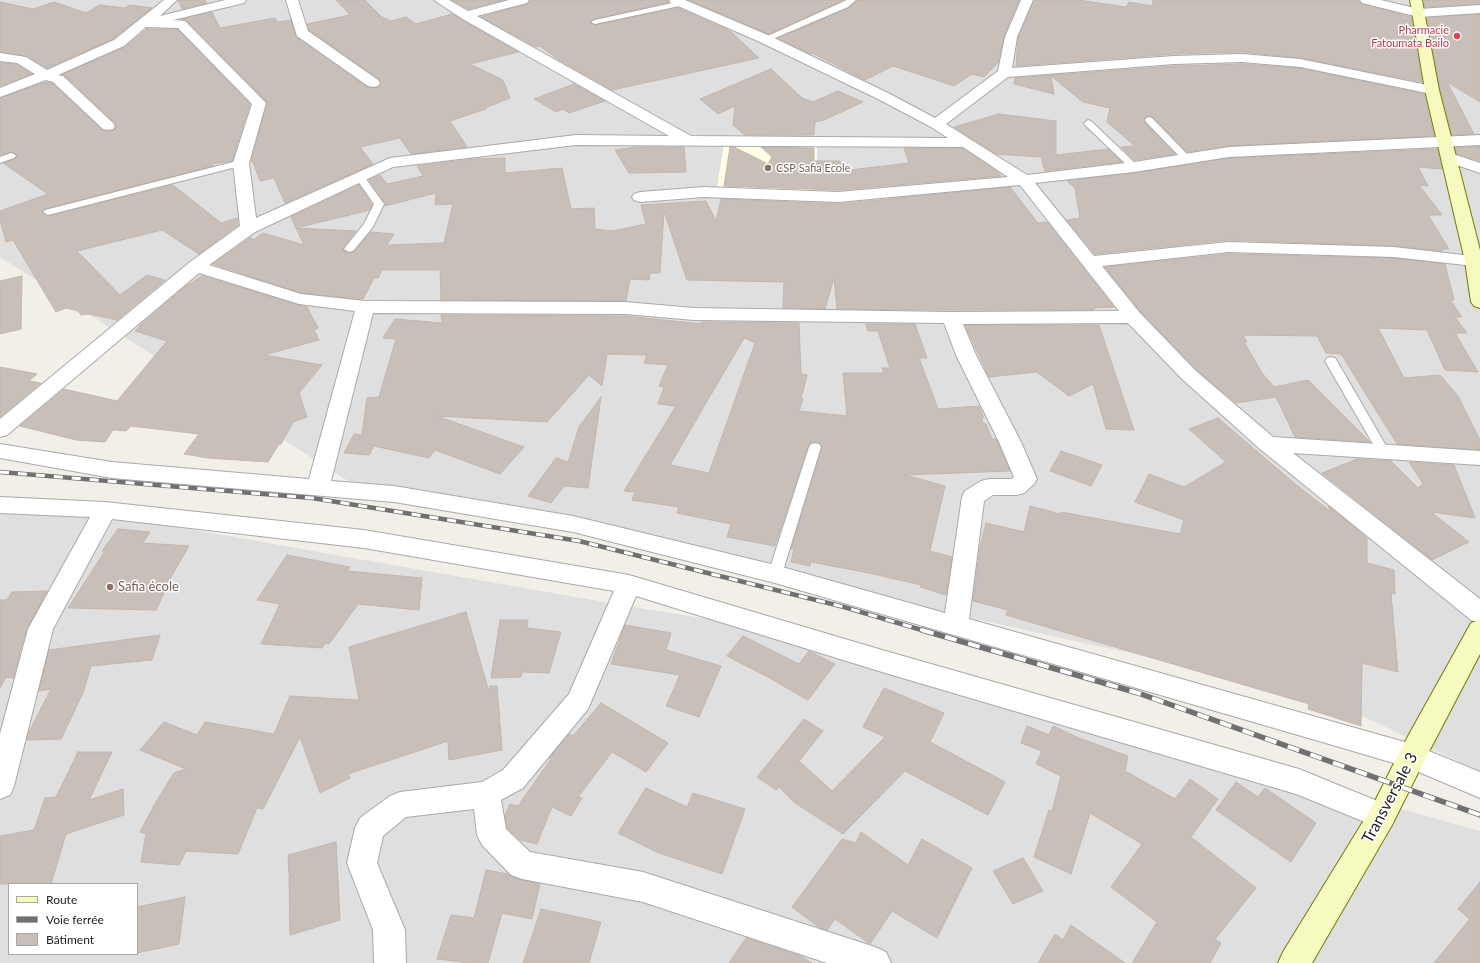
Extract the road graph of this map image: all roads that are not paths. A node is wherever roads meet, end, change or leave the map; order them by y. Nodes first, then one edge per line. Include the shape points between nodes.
1 (171, 0) edge
2 (240, 0) edge
3 (292, 0) edge
4 (440, 0) edge
5 (523, 0) edge
6 (852, 0) edge
7 (1027, 0) edge
8 (1366, 0) edge
9 (678, 1) edge
10 (1418, 6) edge
11 (1480, 9) edge
12 (465, 15) junction
13 (595, 22) dead end
14 (144, 23) junction
15 (765, 39) junction
16 (0, 57) edge
17 (1004, 73) junction
18 (46, 75) junction
19 (373, 83) dead end
20 (1432, 90) junction
21 (0, 93) edge
22 (1149, 120) dead end
23 (1088, 123) dead end
24 (936, 124) junction
25 (108, 126) dead end
26 (686, 140) junction
27 (1480, 140) edge
28 (1445, 142) junction
29 (967, 143) junction
30 (11, 156) dead end
31 (1450, 158) junction
32 (1187, 159) junction
33 (0, 160) edge
34 (241, 163) junction
35 (1134, 167) junction
36 (1480, 168) edge
37 (360, 177) junction
38 (1024, 180) junction
39 (640, 197) dead end
40 (48, 212) dead end
41 (249, 228) junction
42 (349, 249) dead end
43 (1474, 261) junction
44 (1089, 262) junction
45 (196, 266) junction
46 (1480, 302) edge
47 (365, 308) junction
48 (1134, 317) junction
49 (951, 318) junction
50 (1331, 361) dead end
51 (0, 430) edge
52 (1268, 444) junction
53 (815, 447) dead end
54 (0, 450) edge
55 (1383, 451) junction
56 (1480, 458) edge
57 (318, 487) junction
58 (0, 505) edge
59 (105, 510) junction
60 (776, 574) junction
61 (629, 584) junction
62 (1480, 613) edge
63 (956, 626) junction
64 (1480, 630) edge
65 (1412, 756) junction
66 (1480, 785) edge
67 (0, 786) edge
68 (486, 794) junction
69 (1382, 816) junction
70 (861, 961) edge
71 (390, 963) edge
72 (1294, 963) edge

1 - 14 street
2 - 14 street
3 - 19 street via 302,33
4 - 12 street
5 - 12 street
6 - 15 lane
7 - 17 street via 1011,37
8 - 10 street
9 - 13 lane
9 - 15 street
10 - 11 street
10 - 20 street
12 - 26 street
14 - 18 street via 119,43
14 - 34 street via 181,24 259,103
15 - 24 street
16 - 18 street via 21,60
17 - 20 street via 1174,60 1242,58 1300,63
17 - 24 street
18 - 21 street
18 - 25 street via 58,79
20 - 28 street
22 - 32 lane
23 - 35 lane
24 - 29 street
26 - 29 street
26 - 37 street via 576,140 390,164
27 - 28 street
28 - 31 street
28 - 32 street via 1229,152
29 - 38 street
30 - 33 lane
31 - 36 street
31 - 43 street
32 - 35 street
34 - 40 lane
34 - 41 street
35 - 38 street
37 - 41 street
37 - 42 lane via 379,204 369,225
38 - 39 street via 838,197 704,192
38 - 44 street
41 - 45 street
43 - 44 street via 1394,252 1228,247
43 - 46 street
44 - 48 street
45 - 47 street via 299,299
45 - 51 street
47 - 49 street via 625,308 694,314
47 - 57 street
48 - 49 street
48 - 52 street via 1189,374
49 - 63 street via 1026,480 1016,487 990,487 973,497
50 - 55 lane
52 - 55 street
52 - 62 street
53 - 60 lane
54 - 57 street via 112,470
55 - 56 street
57 - 60 street via 394,494 573,524
58 - 59 street
59 - 61 street via 364,539
59 - 67 street via 41,629
60 - 63 street
61 - 68 street via 579,701 513,779
61 - 69 street via 882,661 1299,782
63 - 65 street
64 - 65 street, Transversale 3
65 - 66 street
65 - 69 street, Transversale 3
68 - 70 street via 492,835 522,865 643,887
68 - 71 street via 400,805 370,828 362,863 389,930
69 - 72 street, Transversale 3

